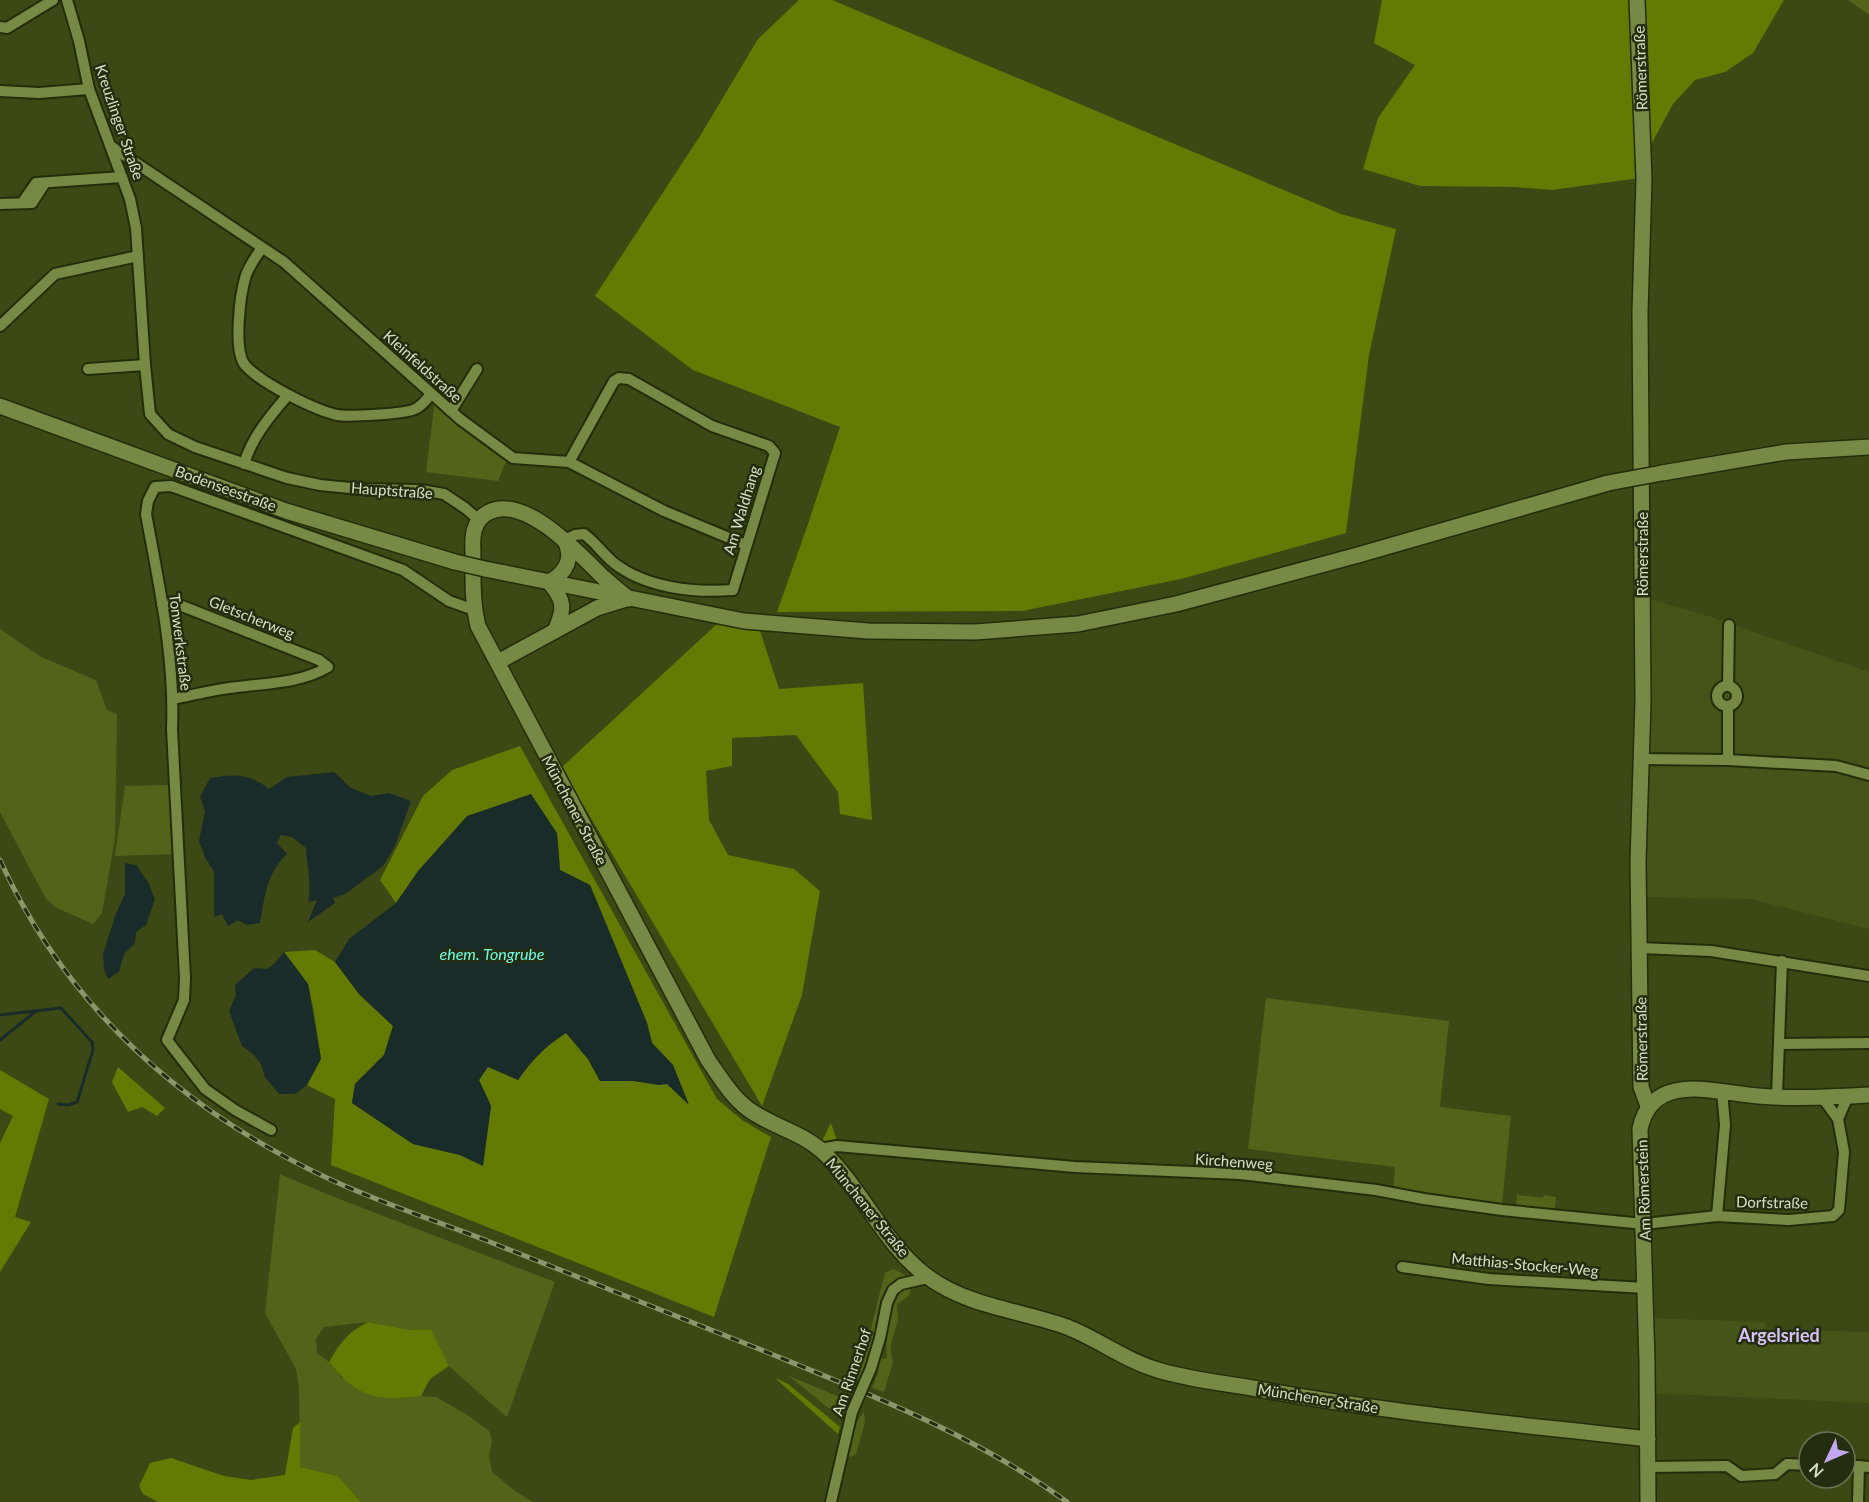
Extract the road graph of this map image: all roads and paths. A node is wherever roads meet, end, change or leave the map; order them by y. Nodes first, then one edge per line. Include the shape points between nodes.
1 (53, 0) edge
2 (67, 0) edge
3 (1637, 0) edge
4 (0, 27) edge
5 (89, 88) junction
6 (0, 91) edge
7 (112, 147) junction
8 (122, 177) junction
9 (0, 204) edge
10 (262, 248) junction
11 (138, 256) junction
12 (0, 326) edge
13 (145, 365) junction
14 (88, 369) dead end
15 (477, 369) dead end
16 (431, 394) junction
17 (288, 395) junction
18 (0, 406) edge
19 (451, 411) junction
20 (1869, 447) edge
21 (569, 462) junction
22 (243, 464) junction
23 (478, 520) junction
24 (564, 540) junction
25 (746, 545) junction
26 (549, 582) junction
27 (629, 598) junction
28 (162, 604) junction
29 (474, 610) junction
30 (1729, 625) dead end
31 (555, 631) junction
32 (498, 662) junction
33 (173, 699) junction
34 (1641, 759) junction
35 (1728, 760) junction
36 (1869, 775) edge
37 (1640, 948) junction
38 (1782, 962) junction
39 (1869, 976) edge
40 (1869, 1043) edge
41 (1779, 1044) junction
42 (1722, 1091) junction
43 (1869, 1095) edge
44 (1778, 1096) junction
45 (1848, 1096) junction
46 (1822, 1097) junction
47 (1648, 1106) junction
48 (1838, 1119) junction
49 (271, 1130) dead end
50 (820, 1149) junction
51 (1717, 1216) junction
52 (1644, 1224) junction
53 (1402, 1268) dead end
54 (926, 1275) junction
55 (1645, 1288) junction
56 (1648, 1439) junction
57 (1797, 1464) edge
58 (1864, 1466) edge
59 (1648, 1467) junction
60 (831, 1502) edge
61 (1648, 1502) edge
62 (1857, 1502) edge

1 - 4 street via 7,28
2 - 5 street, Kreuzlinger Straße
3 - 34 street, Römerstraße via 1644,179 1640,312
5 - 6 street via 39,93
5 - 7 street, Kreuzlinger Straße
7 - 8 street, Kreuzlinger Straße
7 - 10 street, Kleinfeldstraße
8 - 9 street via 36,183 22,203
8 - 11 street, Kreuzlinger Straße via 132,208
10 - 16 street, Kleinfeldstraße via 284,262
10 - 17 street via 246,277 241,356 252,372
11 - 12 street via 55,274
11 - 13 street, Hauptstraße
13 - 14 street
13 - 22 street, Hauptstraße via 150,414 168,434
15 - 19 street
16 - 17 street via 414,410 340,416
16 - 19 street, Kleinfeldstraße
17 - 22 street via 266,421
18 - 26 street, Bodenseestraße, bridge via 286,511 455,562
19 - 21 street, Kleinfeldstraße via 513,458
20 - 27 street, Bodenseestraße, bridge via 1786,452 1608,483 1176,604 1078,624 975,632 868,631 744,621
21 - 25 street, Kleinfeldstraße via 664,511
21 - 25 street, Am Waldhang via 614,381 629,379 712,426 770,446 775,453
22 - 23 street, Hauptstraße via 320,485 444,494
23 - 24 street via 494,510 519,512
23 - 29 street via 472,537
24 - 25 street, Am Waldhang via 584,534 613,562 630,572 659,584 717,591 734,590
24 - 26 street via 570,557 567,567
24 - 27 street
26 - 27 street, Bodenseestraße
26 - 31 street via 563,605
27 - 31 street via 597,608
28 - 29 street, Tonwerkstraße via 146,514 152,491 171,486 403,570 449,601
28 - 33 street, Tonwerkstraße
28 - 33 street, Gletscherweg via 177,604 328,667 279,682
29 - 32 street, Münchener Straße via 478,626
30 - 35 street via 1728,686 1737,695 1734,704 1728,706
31 - 32 street
32 - 50 street, Münchener Straße via 708,1060 728,1089 749,1109
33 - 49 street, Tonwerkstraße via 185,978 184,1000 167,1040 206,1089
34 - 35 street
34 - 37 street, Römerstraße
35 - 36 street via 1836,766
37 - 38 street via 1711,951
37 - 47 street, Römerstraße via 1641,1087
38 - 39 street
38 - 41 street
40 - 41 street
41 - 44 street
42 - 44 street
42 - 47 street via 1684,1089
42 - 51 street, Dorfstraße via 1725,1125
43 - 45 street
44 - 46 street
45 - 46 street
45 - 48 street
46 - 48 street, Dorfstraße
47 - 52 street, Am Römerstein via 1641,1130
48 - 51 street, Dorfstraße via 1844,1152 1837,1214 1789,1220
50 - 52 street, Kirchenweg via 837,1146 1075,1167 1240,1174 1502,1210
50 - 54 street, Münchener Straße via 888,1235
51 - 52 street, Dorfstraße
52 - 55 street, Am Römerstein
53 - 55 street, Matthias-Stocker-Weg via 1489,1279
54 - 56 street, Münchener Straße via 947,1290 1068,1328 1158,1370 1319,1400
54 - 60 street, Am Rinnerhof, bridge via 901,1284 887,1303 871,1368 852,1412
55 - 56 street, Am Römerstein
56 - 59 street, Am Römerstein
57 - 59 street via 1787,1464 1775,1474 1742,1476 1727,1466
58 - 62 street
59 - 61 street, Am Römerstein

